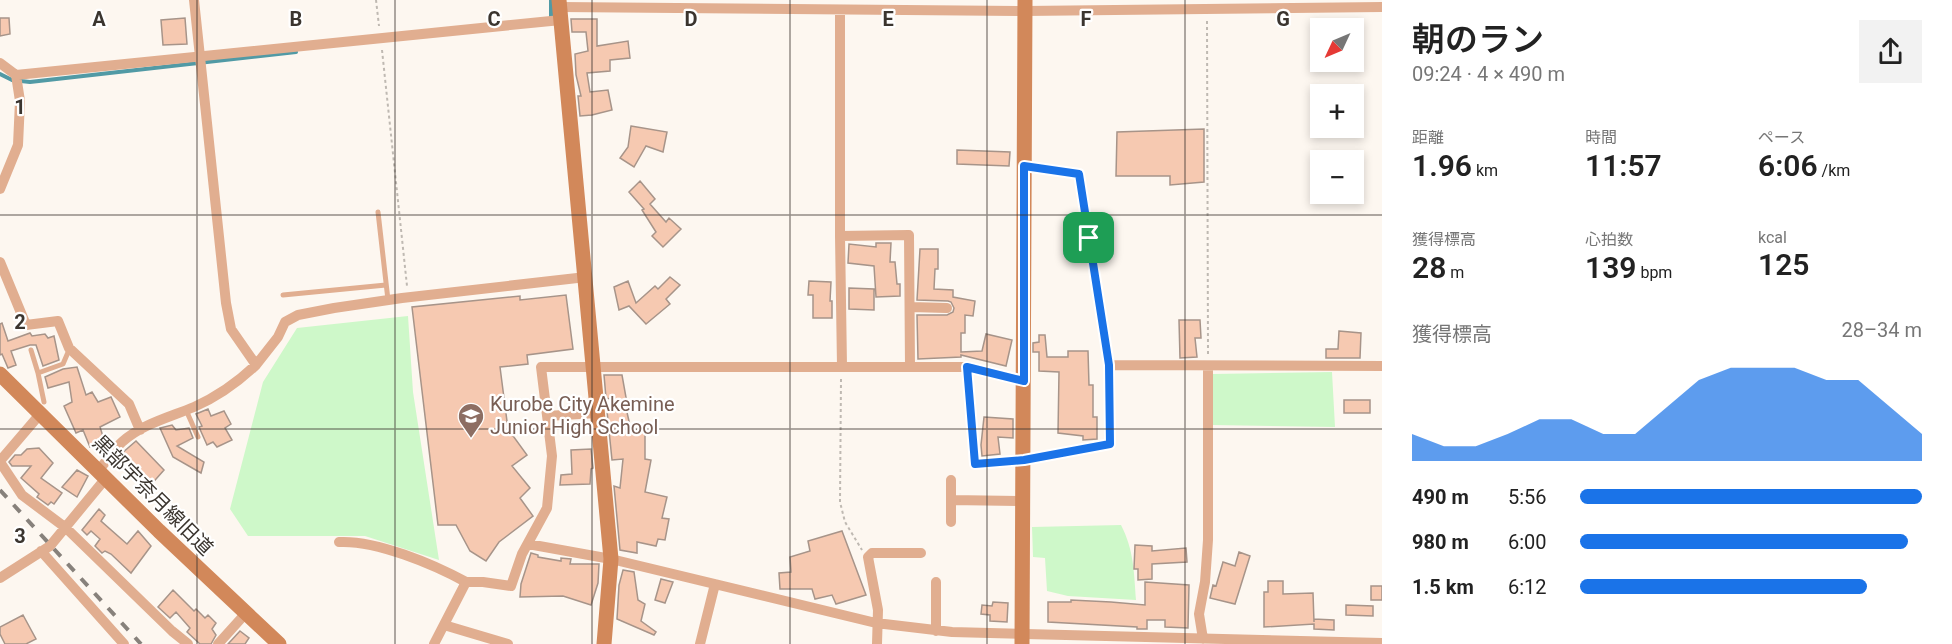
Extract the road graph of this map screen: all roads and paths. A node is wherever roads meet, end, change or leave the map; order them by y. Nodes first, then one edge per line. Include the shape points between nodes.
1 (194, 0) edge
2 (376, 0) edge
3 (660, 4) edge
4 (1025, 6) edge
5 (1382, 7) edge
6 (560, 9) edge
7 (840, 9) junction
8 (1207, 9) junction
9 (381, 38) junction
10 (200, 56) junction
11 (0, 63) edge
12 (16, 75) junction
13 (1024, 166) junction
14 (0, 189) edge
15 (378, 212) dead end
16 (840, 236) junction
17 (0, 262) edge
18 (586, 277) junction
19 (386, 285) junction
20 (283, 295) dead end
21 (409, 298) junction
22 (388, 300) junction
23 (911, 308) junction
24 (946, 308) dead end
25 (69, 348) junction
26 (32, 350) dead end
27 (256, 365) junction
28 (1109, 365) junction
29 (594, 366) junction
30 (842, 366) junction
31 (1208, 366) junction
32 (1382, 366) edge
33 (910, 367) junction
34 (967, 367) junction
35 (38, 373) junction
36 (0, 374) edge
37 (1024, 381) junction
38 (42, 408) junction
39 (186, 410) junction
40 (597, 413) junction
41 (547, 416) junction
42 (140, 430) junction
43 (198, 437) dead end
44 (1024, 460) junction
45 (0, 461) edge
46 (102, 475) junction
47 (951, 480) dead end
48 (951, 500) junction
49 (1023, 501) junction
50 (951, 522) dead end
51 (66, 528) junction
52 (339, 543) dead end
53 (528, 544) junction
54 (41, 551) junction
55 (921, 553) dead end
56 (868, 557) junction
57 (611, 559) junction
58 (0, 578) edge
59 (466, 582) junction
60 (936, 582) dead end
61 (715, 584) junction
62 (246, 613) junction
63 (876, 623) junction
64 (444, 625) junction
65 (936, 631) junction
66 (1022, 639) edge
67 (1203, 639) junction
68 (1158, 641) edge
69 (1382, 643) edge
70 (124, 644) edge
71 (188, 644) edge
72 (218, 644) edge
73 (279, 644) edge
74 (434, 644) edge
75 (508, 644) edge
76 (604, 644) edge
77 (699, 644) edge
78 (877, 644) edge

1 - 10 street
2 - 9 path
3 - 6 street
3 - 7 street
4 - 7 street
4 - 8 street
4 - 13 street
5 - 8 street
6 - 9 street
6 - 18 street
7 - 16 street
8 - 31 path
9 - 10 street
9 - 21 path
10 - 12 street
10 - 27 street via 226,303 231,329
11 - 12 street
12 - 14 street via 20,101 18,145
13 - 28 street via 1079,174
13 - 37 street
15 - 19 lane
16 - 23 street via 909,235
16 - 30 street
17 - 25 street via 26,325 58,321
18 - 21 street
18 - 29 street
19 - 20 lane
19 - 22 lane
21 - 22 street
22 - 27 street via 298,315 285,322
23 - 24 street
23 - 33 street
25 - 35 lane via 63,364
25 - 42 street via 129,404
26 - 35 lane
27 - 39 street via 226,390
28 - 31 street
28 - 44 street via 1110,444
29 - 30 street
29 - 40 street
29 - 41 street via 541,367
30 - 33 street
30 - 56 path via 840,502 845,522
31 - 32 street
31 - 67 street via 1208,540 1199,614
33 - 34 street
34 - 37 street
34 - 44 street via 975,464
35 - 38 lane
36 - 38 street, 黒部宇奈月線旧道
37 - 44 street
38 - 45 street
38 - 46 street, 黒部宇奈月線旧道
39 - 42 street
39 - 43 lane
40 - 41 street
40 - 57 street
41 - 53 street via 552,456 548,508
42 - 46 street via 122,442
44 - 49 street
45 - 51 street via 22,495
46 - 51 street
46 - 62 street, 黒部宇奈月線旧道
47 - 48 street
48 - 49 street
48 - 50 street
49 - 66 street
51 - 54 street
51 - 71 street
52 - 59 street via 382,548
53 - 57 street
53 - 59 street via 510,586
54 - 58 street
54 - 70 street
55 - 56 street via 872,553
56 - 63 street via 878,610
57 - 61 street
57 - 76 street
59 - 64 street
60 - 65 street
61 - 63 street
61 - 77 street
62 - 72 street
62 - 73 street, 黒部宇奈月線旧道
63 - 65 street
63 - 78 street
64 - 74 street
64 - 75 street
65 - 66 street
66 - 68 street
67 - 68 street
67 - 69 street

